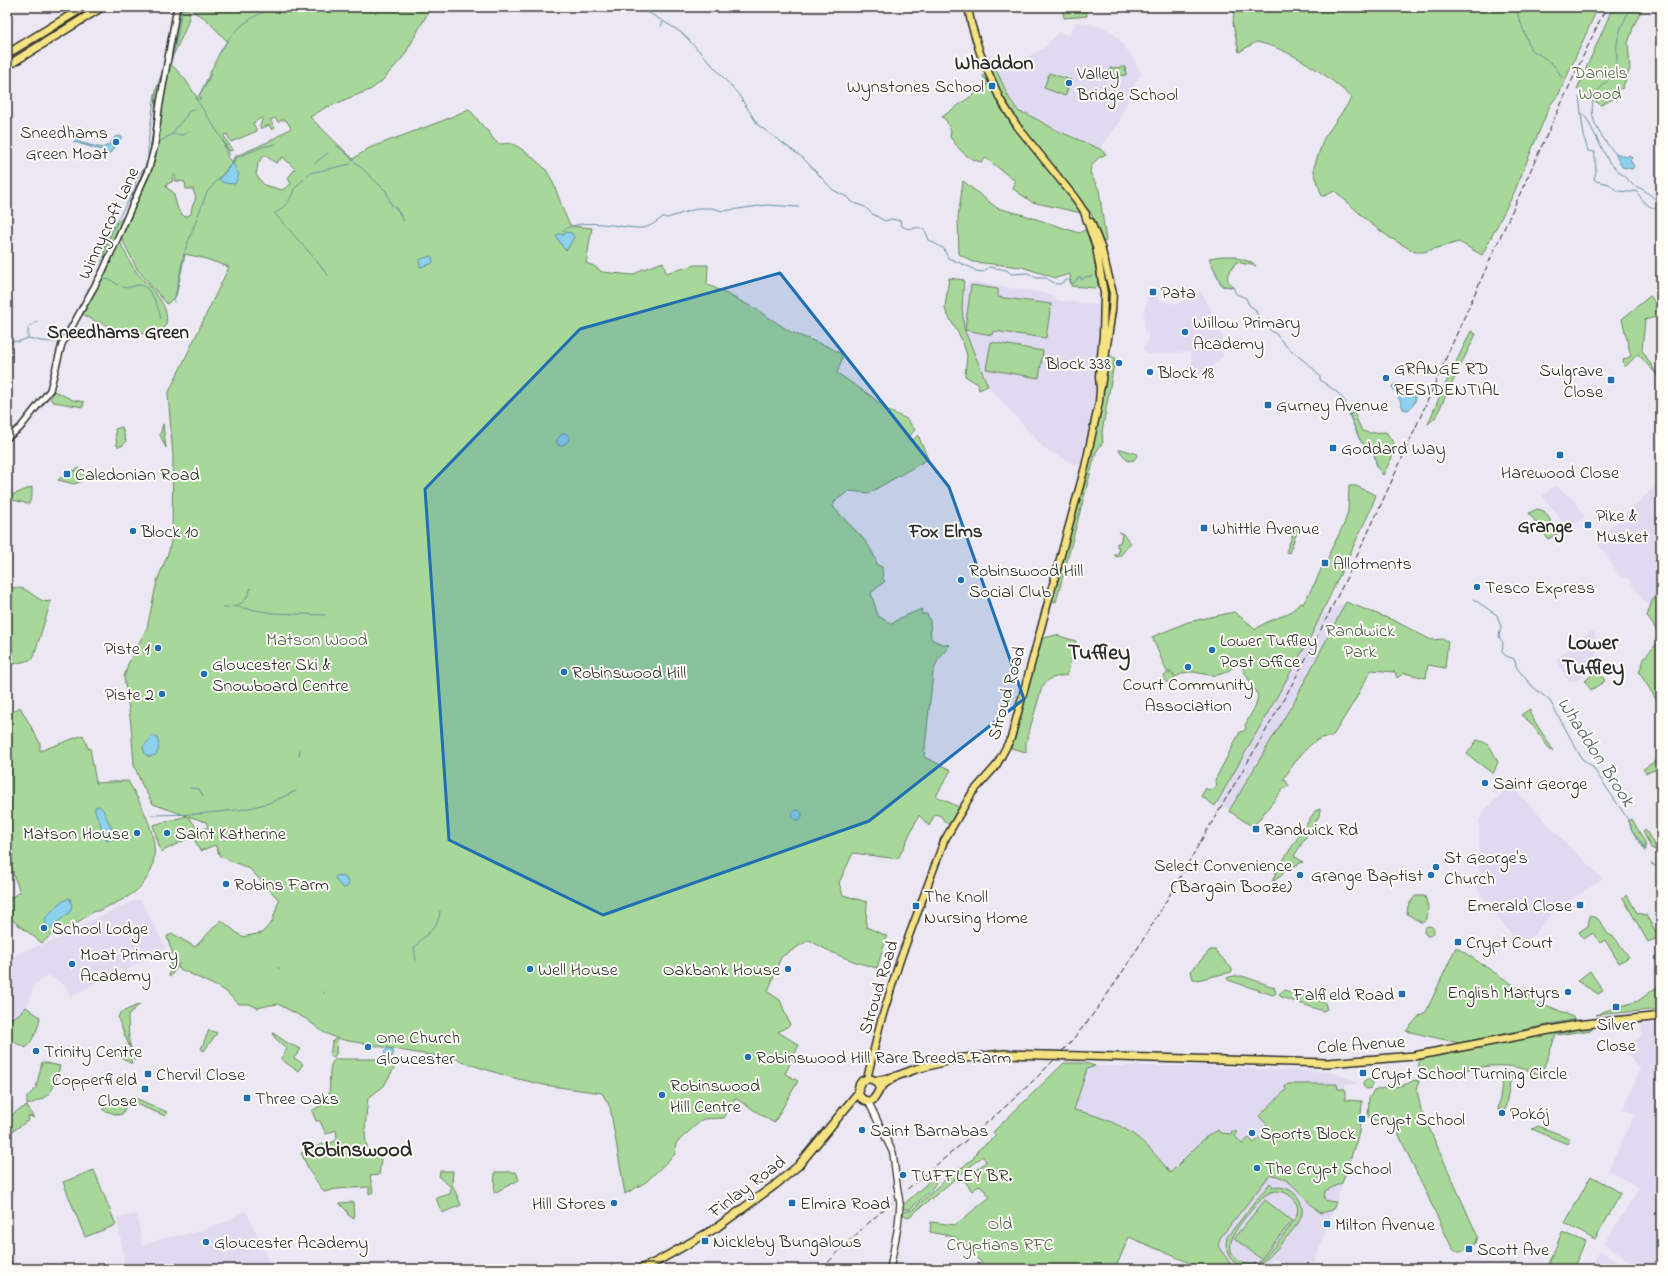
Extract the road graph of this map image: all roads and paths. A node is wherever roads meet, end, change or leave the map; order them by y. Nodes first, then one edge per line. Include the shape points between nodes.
1 (84, 7) edge
2 (102, 7) edge
3 (177, 7) edge
4 (968, 7) edge
5 (7, 54) edge
6 (7, 66) edge
7 (15, 431) junction
8 (7, 434) edge
9 (7, 438) edge
10 (1661, 1016) edge
11 (894, 1077) junction
12 (872, 1080) junction
13 (880, 1089) junction
14 (876, 1096) junction
15 (863, 1097) junction
16 (875, 1115) junction
17 (7, 1262) edge
18 (10, 1269) edge
19 (640, 1269) edge
20 (890, 1269) edge

1 - 5 highway
2 - 6 highway
3 - 7 street, Winnycroft Lane via 149,168 102,273 62,344 50,390
4 - 12 main road, Stroud Road via 974,35 988,74 1008,113 1088,216 1095,230 1113,293 1104,376 1085,465 1011,738 996,766 972,793 944,841 900,960 880,1024 873,1054
7 - 8 street, Winnycroft Lane
7 - 9 street, Winnycroft Lane
10 - 11 highway, Cole Avenue, bridge via 1576,1025 1414,1056 1328,1063 1004,1054 955,1059
11 - 12 highway
11 - 13 highway
12 - 13 highway
12 - 15 highway via 859,1083
13 - 14 highway
14 - 15 highway, Finlay Road
14 - 16 main road
15 - 16 main road
15 - 19 highway, Finlay Road via 852,1102 798,1166 775,1185 716,1228
16 - 20 main road, bridge via 893,1155 900,1204
17 - 18 main road

